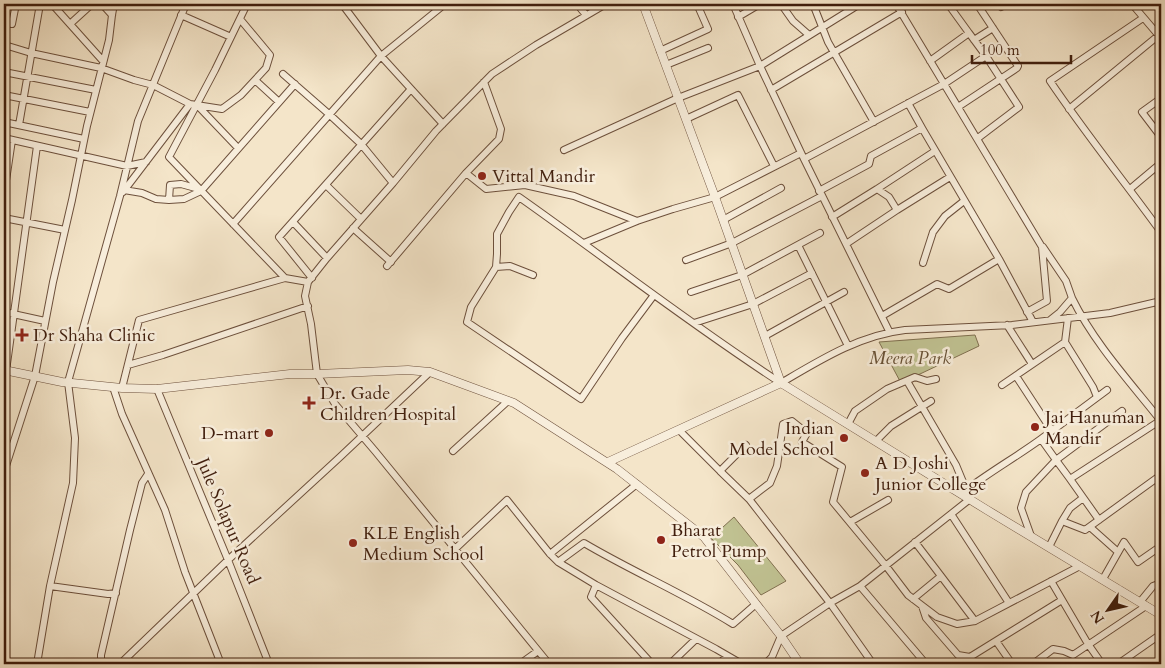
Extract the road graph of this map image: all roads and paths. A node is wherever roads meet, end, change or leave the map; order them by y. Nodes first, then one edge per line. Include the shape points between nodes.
1 (16, 4) edge
2 (40, 4) edge
3 (52, 4) edge
4 (64, 4) edge
5 (92, 4) edge
6 (102, 4) edge
7 (114, 4) edge
8 (186, 4) edge
9 (248, 4) edge
10 (444, 4) edge
11 (577, 4) edge
12 (606, 4) edge
13 (643, 4) edge
14 (697, 4) edge
15 (733, 4) edge
16 (760, 4) edge
17 (781, 4) edge
18 (813, 4) edge
19 (859, 4) edge
20 (896, 4) edge
21 (948, 4) edge
22 (976, 4) edge
23 (1132, 4) edge
24 (346, 5) edge
25 (58, 10) junction
26 (902, 12) junction
27 (112, 15) junction
28 (181, 15) junction
29 (586, 15) junction
30 (738, 17) junction
31 (1144, 18) junction
32 (240, 20) junction
33 (4, 22) edge
34 (70, 24) junction
35 (822, 28) junction
36 (993, 28) junction
37 (969, 32) junction
38 (809, 35) junction
39 (1160, 36) edge
40 (231, 37) junction
41 (974, 40) junction
42 (8, 46) dead end
43 (708, 48) dead end
44 (660, 51) junction
45 (32, 52) junction
46 (834, 53) junction
47 (381, 56) junction
48 (986, 56) junction
49 (103, 61) junction
50 (930, 61) junction
51 (666, 66) junction
52 (760, 66) junction
53 (101, 68) junction
54 (4, 72) edge
55 (283, 74) dead end
56 (27, 77) junction
57 (1001, 79) junction
58 (255, 80) junction
59 (484, 82) junction
60 (295, 84) junction
61 (944, 84) junction
62 (153, 85) junction
63 (411, 89) junction
64 (96, 90) junction
65 (771, 90) junction
66 (4, 95) edge
67 (678, 98) junction
68 (24, 99) junction
69 (1161, 100) edge
70 (279, 102) junction
71 (908, 103) junction
72 (193, 104) junction
73 (958, 107) junction
74 (1069, 109) junction
75 (90, 112) junction
76 (330, 115) junction
77 (686, 118) junction
78 (4, 122) edge
79 (874, 122) junction
80 (443, 124) junction
81 (19, 125) junction
82 (922, 128) junction
83 (1161, 137) edge
84 (4, 138) edge
85 (978, 138) junction
86 (84, 139) junction
87 (12, 140) junction
88 (361, 144) junction
89 (37, 146) junction
90 (238, 148) junction
91 (564, 150) dead end
92 (935, 150) junction
93 (81, 156) junction
94 (802, 156) junction
95 (146, 162) junction
96 (1160, 165) edge
97 (127, 166) junction
98 (774, 166) junction
99 (466, 173) junction
100 (950, 177) junction
101 (393, 183) junction
102 (326, 185) junction
103 (781, 188) dead end
104 (877, 189) junction
105 (1130, 189) junction
106 (200, 190) junction
107 (122, 193) junction
108 (4, 194) edge
109 (820, 194) junction
110 (715, 198) junction
111 (169, 200) junction
112 (964, 201) junction
113 (897, 210) junction
114 (832, 217) junction
115 (4, 218) edge
116 (361, 219) junction
117 (723, 220) junction
118 (637, 221) junction
119 (26, 222) junction
120 (293, 222) junction
121 (233, 224) junction
122 (353, 228) junction
123 (65, 230) junction
124 (820, 232) dead end
125 (1161, 232) edge
126 (584, 243) junction
127 (732, 243) junction
128 (798, 244) junction
129 (846, 244) junction
130 (1042, 247) junction
131 (327, 258) junction
132 (999, 259) junction
133 (686, 260) dead end
134 (923, 262) dead end
135 (496, 267) junction
136 (812, 273) junction
137 (533, 275) dead end
138 (742, 275) junction
139 (285, 278) junction
140 (310, 280) junction
141 (691, 292) dead end
142 (844, 292) dead end
143 (654, 295) junction
144 (1072, 298) junction
145 (1161, 301) edge
146 (826, 302) junction
147 (753, 304) junction
148 (308, 306) junction
149 (4, 312) edge
150 (1027, 312) junction
151 (13, 314) junction
152 (882, 316) junction
153 (1081, 317) junction
154 (1068, 318) junction
155 (1049, 320) junction
156 (45, 321) junction
157 (1033, 322) junction
158 (694, 324) junction
159 (1006, 325) junction
160 (889, 331) junction
161 (765, 336) junction
162 (1065, 342) junction
163 (848, 346) junction
164 (6, 357) edge
165 (1032, 364) junction
166 (128, 365) junction
167 (5, 370) edge
168 (430, 372) junction
169 (317, 374) junction
170 (35, 376) junction
171 (1016, 376) junction
172 (936, 379) dead end
173 (906, 381) junction
174 (68, 382) junction
175 (781, 383) junction
176 (1002, 385) dead end
177 (113, 387) junction
178 (122, 388) junction
179 (157, 389) junction
180 (1106, 390) dead end
181 (1097, 397) junction
182 (508, 401) junction
183 (931, 401) dead end
184 (922, 407) junction
185 (1122, 411) dead end
186 (1161, 420) edge
187 (848, 424) junction
188 (679, 430) junction
189 (1052, 431) junction
190 (362, 436) junction
191 (1041, 439) junction
192 (876, 441) junction
193 (746, 445) dead end
194 (454, 451) dead end
195 (1056, 460) junction
196 (608, 462) junction
197 (720, 471) junction
198 (4, 472) edge
199 (148, 474) junction
200 (1161, 475) edge
201 (1070, 479) junction
202 (637, 484) junction
203 (966, 490) junction
204 (1083, 498) junction
205 (748, 499) junction
206 (970, 499) junction
207 (888, 500) dead end
208 (951, 514) junction
209 (1099, 520) junction
210 (1062, 521) junction
211 (850, 522) junction
212 (1090, 527) junction
213 (1031, 536) junction
214 (915, 542) junction
215 (1161, 546) edge
216 (1050, 548) junction
217 (455, 549) junction
218 (1118, 552) junction
219 (550, 554) junction
220 (228, 560) junction
221 (558, 562) junction
222 (886, 566) junction
223 (1080, 566) junction
224 (941, 576) junction
225 (1103, 580) junction
226 (1051, 581) junction
227 (1161, 583) edge
228 (596, 585) junction
229 (50, 586) junction
230 (860, 586) junction
231 (116, 593) junction
232 (193, 594) junction
233 (913, 599) junction
234 (1062, 600) junction
235 (830, 603) junction
236 (1009, 603) junction
237 (756, 604) junction
238 (1143, 604) junction
239 (922, 606) junction
240 (1161, 615) edge
241 (975, 621) junction
242 (1161, 634) edge
243 (781, 636) junction
244 (696, 639) junction
245 (996, 641) junction
246 (1088, 644) junction
247 (538, 651) junction
248 (727, 656) junction
249 (37, 664) edge
250 (100, 664) edge
251 (120, 664) edge
252 (221, 664) edge
253 (269, 664) edge
254 (520, 664) edge
255 (549, 664) edge
256 (652, 664) edge
257 (670, 664) edge
258 (719, 664) edge
259 (742, 664) edge
260 (765, 664) edge
261 (800, 664) edge
262 (873, 664) edge
263 (926, 664) edge
264 (1012, 664) edge
265 (1036, 664) edge
266 (1102, 664) edge
267 (1118, 664) edge

1 - 33 street via 12,24
2 - 45 street
3 - 25 street
4 - 25 street
5 - 34 street
6 - 27 street
7 - 27 street
8 - 28 street
9 - 32 street
10 - 47 street
11 - 29 street
12 - 29 street
13 - 44 street
14 - 44 street via 708,29
15 - 30 street
16 - 30 street
17 - 38 street
18 - 35 street
19 - 35 street
20 - 26 street
21 - 37 street
22 - 36 street
23 - 31 street
24 - 47 street
25 - 34 street
26 - 46 street
26 - 50 street
27 - 49 street
28 - 40 street
28 - 62 street
29 - 59 street
30 - 52 street
31 - 39 street
31 - 74 street via 1050,81
32 - 40 street
32 - 58 street via 270,55 266,68
34 - 49 street
35 - 38 street
35 - 46 street
36 - 41 street
36 - 57 street via 1018,66
37 - 41 street
37 - 50 street
38 - 52 street
39 - 74 street
40 - 72 street
41 - 48 street
42 - 45 street
43 - 51 street
44 - 51 street
45 - 53 street
45 - 56 street
46 - 65 street
46 - 79 street
47 - 63 street
47 - 76 street
48 - 57 street
48 - 61 street
49 - 53 street
50 - 61 street
51 - 67 street
52 - 65 street
52 - 67 street
53 - 62 street
53 - 64 street
54 - 56 street
55 - 60 street
56 - 64 street
56 - 68 street
57 - 73 street
57 - 85 street via 1019,108
58 - 70 street
58 - 72 street via 222,109
59 - 80 street
59 - 99 street via 501,128 499,139
60 - 70 street
60 - 76 street
61 - 71 street
61 - 73 street
62 - 72 street
62 - 97 street via 138,120
63 - 80 street
63 - 88 street
64 - 75 street
65 - 94 street
66 - 68 street
67 - 77 street
67 - 91 street
68 - 75 street
68 - 81 street
69 - 83 street via 1142,112
70 - 90 street
71 - 79 street
71 - 82 street
72 - 90 street
72 - 95 street
72 - 106 street via 169,157
73 - 85 street
74 - 105 street
75 - 86 street
76 - 88 street
76 - 121 street
77 - 98 street via 738,95
77 - 110 street
78 - 81 street
79 - 94 street
80 - 101 street
81 - 86 street
82 - 92 street
82 - 109 street via 871,156 869,164
84 - 87 street
85 - 130 street
86 - 93 street
87 - 89 street
87 - 108 street
88 - 101 street
88 - 102 street
89 - 93 street
89 - 119 street
90 - 106 street
92 - 100 street
92 - 104 street
93 - 97 street
93 - 123 street
94 - 98 street
94 - 109 street
95 - 97 street
95 - 107 street
96 - 105 street
97 - 107 street
98 - 110 street
99 - 118 street via 486,189 525,185 574,196
99 - 122 street via 389,264
100 - 112 street
100 - 113 street
101 - 116 street
102 - 116 street
102 - 120 street
103 - 117 street
104 - 113 street
104 - 114 street
105 - 125 street
106 - 111 street via 184,199
106 - 111 street via 181,184 170,185
106 - 121 street
107 - 111 street via 142,193
107 - 174 street
109 - 114 street
109 - 127 street
110 - 117 street
110 - 118 street
112 - 132 street
112 - 134 street via 945,216 933,232
113 - 129 street
114 - 129 street
115 - 119 street
116 - 122 street
117 - 127 street
118 - 126 street
119 - 123 street
119 - 151 street
120 - 131 street
120 - 140 street via 279,238
121 - 139 street
122 - 131 street
123 - 156 street
124 - 128 street
126 - 135 street via 519,197 497,234
126 - 143 street
127 - 133 street
127 - 138 street
128 - 136 street
128 - 138 street
129 - 152 street
130 - 144 street via 1066,282
130 - 150 street via 1047,301
131 - 140 street
132 - 150 street
132 - 152 street via 948,289 937,284
135 - 137 street via 510,266
135 - 143 street via 471,307 467,322 581,399
136 - 146 street
136 - 147 street
138 - 141 street
138 - 147 street
139 - 140 street
139 - 166 street via 139,320
140 - 148 street via 306,296
142 - 146 street
143 - 158 street
144 - 153 street
144 - 155 street
145 - 153 street
146 - 161 street
146 - 163 street
147 - 158 street
147 - 161 street
148 - 166 street
148 - 169 street
149 - 151 street
150 - 157 street
151 - 156 street
151 - 164 street
152 - 160 street
153 - 154 street
153 - 186 street
154 - 155 street
154 - 162 street
155 - 157 street
156 - 170 street
157 - 159 street
158 - 175 street
159 - 160 street
159 - 165 street
160 - 163 street
161 - 175 street
162 - 165 street
162 - 181 street
163 - 175 street
164 - 167 street
165 - 171 street
166 - 178 street
167 - 170 street
168 - 169 street
168 - 182 street
168 - 190 street
169 - 179 street via 290,374
169 - 190 street via 335,404
170 - 174 street
170 - 198 street
171 - 176 street
171 - 189 street
172 - 173 street via 927,381 915,377
173 - 184 street
173 - 187 street via 887,389 855,411
174 - 177 street
174 - 229 street via 74,438 73,483
175 - 187 street
175 - 188 street
177 - 178 street
177 - 199 street
178 - 179 street
179 - 220 street, Jule Solapur Road
180 - 181 street
181 - 189 street
182 - 194 street
182 - 196 street
183 - 184 street
184 - 192 street via 891,426
184 - 203 street via 956,465
185 - 195 street
186 - 201 street
187 - 192 street
188 - 196 street
188 - 197 street
189 - 191 street
190 - 217 street
190 - 220 street
191 - 195 street
191 - 203 street
192 - 206 street
193 - 197 street
195 - 201 street
195 - 213 street via 1026,492 1021,508
196 - 202 street
197 - 205 street
199 - 231 street via 142,483
199 - 232 street
200 - 209 street
201 - 204 street
202 - 219 street
202 - 237 street via 704,538
203 - 206 street
204 - 209 street
204 - 210 street via 1070,508
205 - 211 street via 770,483 777,466 783,424 792,421 807,433 802,442 842,467 833,502
205 - 235 street
206 - 208 street
206 - 213 street
207 - 211 street
208 - 214 street
208 - 236 street
209 - 212 street
210 - 212 street via 1085,530
210 - 216 street
211 - 222 street
212 - 218 street
213 - 216 street
214 - 222 street
214 - 224 street
215 - 218 street via 1138,562 1124,542
216 - 223 street
217 - 219 street via 508,500
217 - 247 street
218 - 225 street
219 - 221 street
220 - 232 street
220 - 253 street, Jule Solapur Road
221 - 228 street
221 - 237 street via 584,543 733,624
222 - 230 street
222 - 233 street
223 - 225 street
223 - 226 street
224 - 233 street
224 - 241 street
225 - 238 street
226 - 234 street
226 - 236 street
227 - 238 street via 1153,586
228 - 244 street
228 - 256 street via 591,597
229 - 231 street
229 - 249 street
230 - 235 street
230 - 263 street
231 - 250 street
232 - 251 street
232 - 252 street
233 - 239 street
234 - 245 street
234 - 246 street
235 - 243 street
235 - 262 street
236 - 241 street
237 - 243 street
238 - 240 street
238 - 246 street
239 - 241 street via 937,617 957,624
239 - 245 street via 926,618 958,655 970,657
242 - 267 street
243 - 260 street via 772,657
243 - 261 street
244 - 248 street
244 - 257 street
245 - 264 street
246 - 265 street via 1073,655 1053,649
246 - 266 street
247 - 254 street
247 - 255 street
248 - 258 street
248 - 259 street

